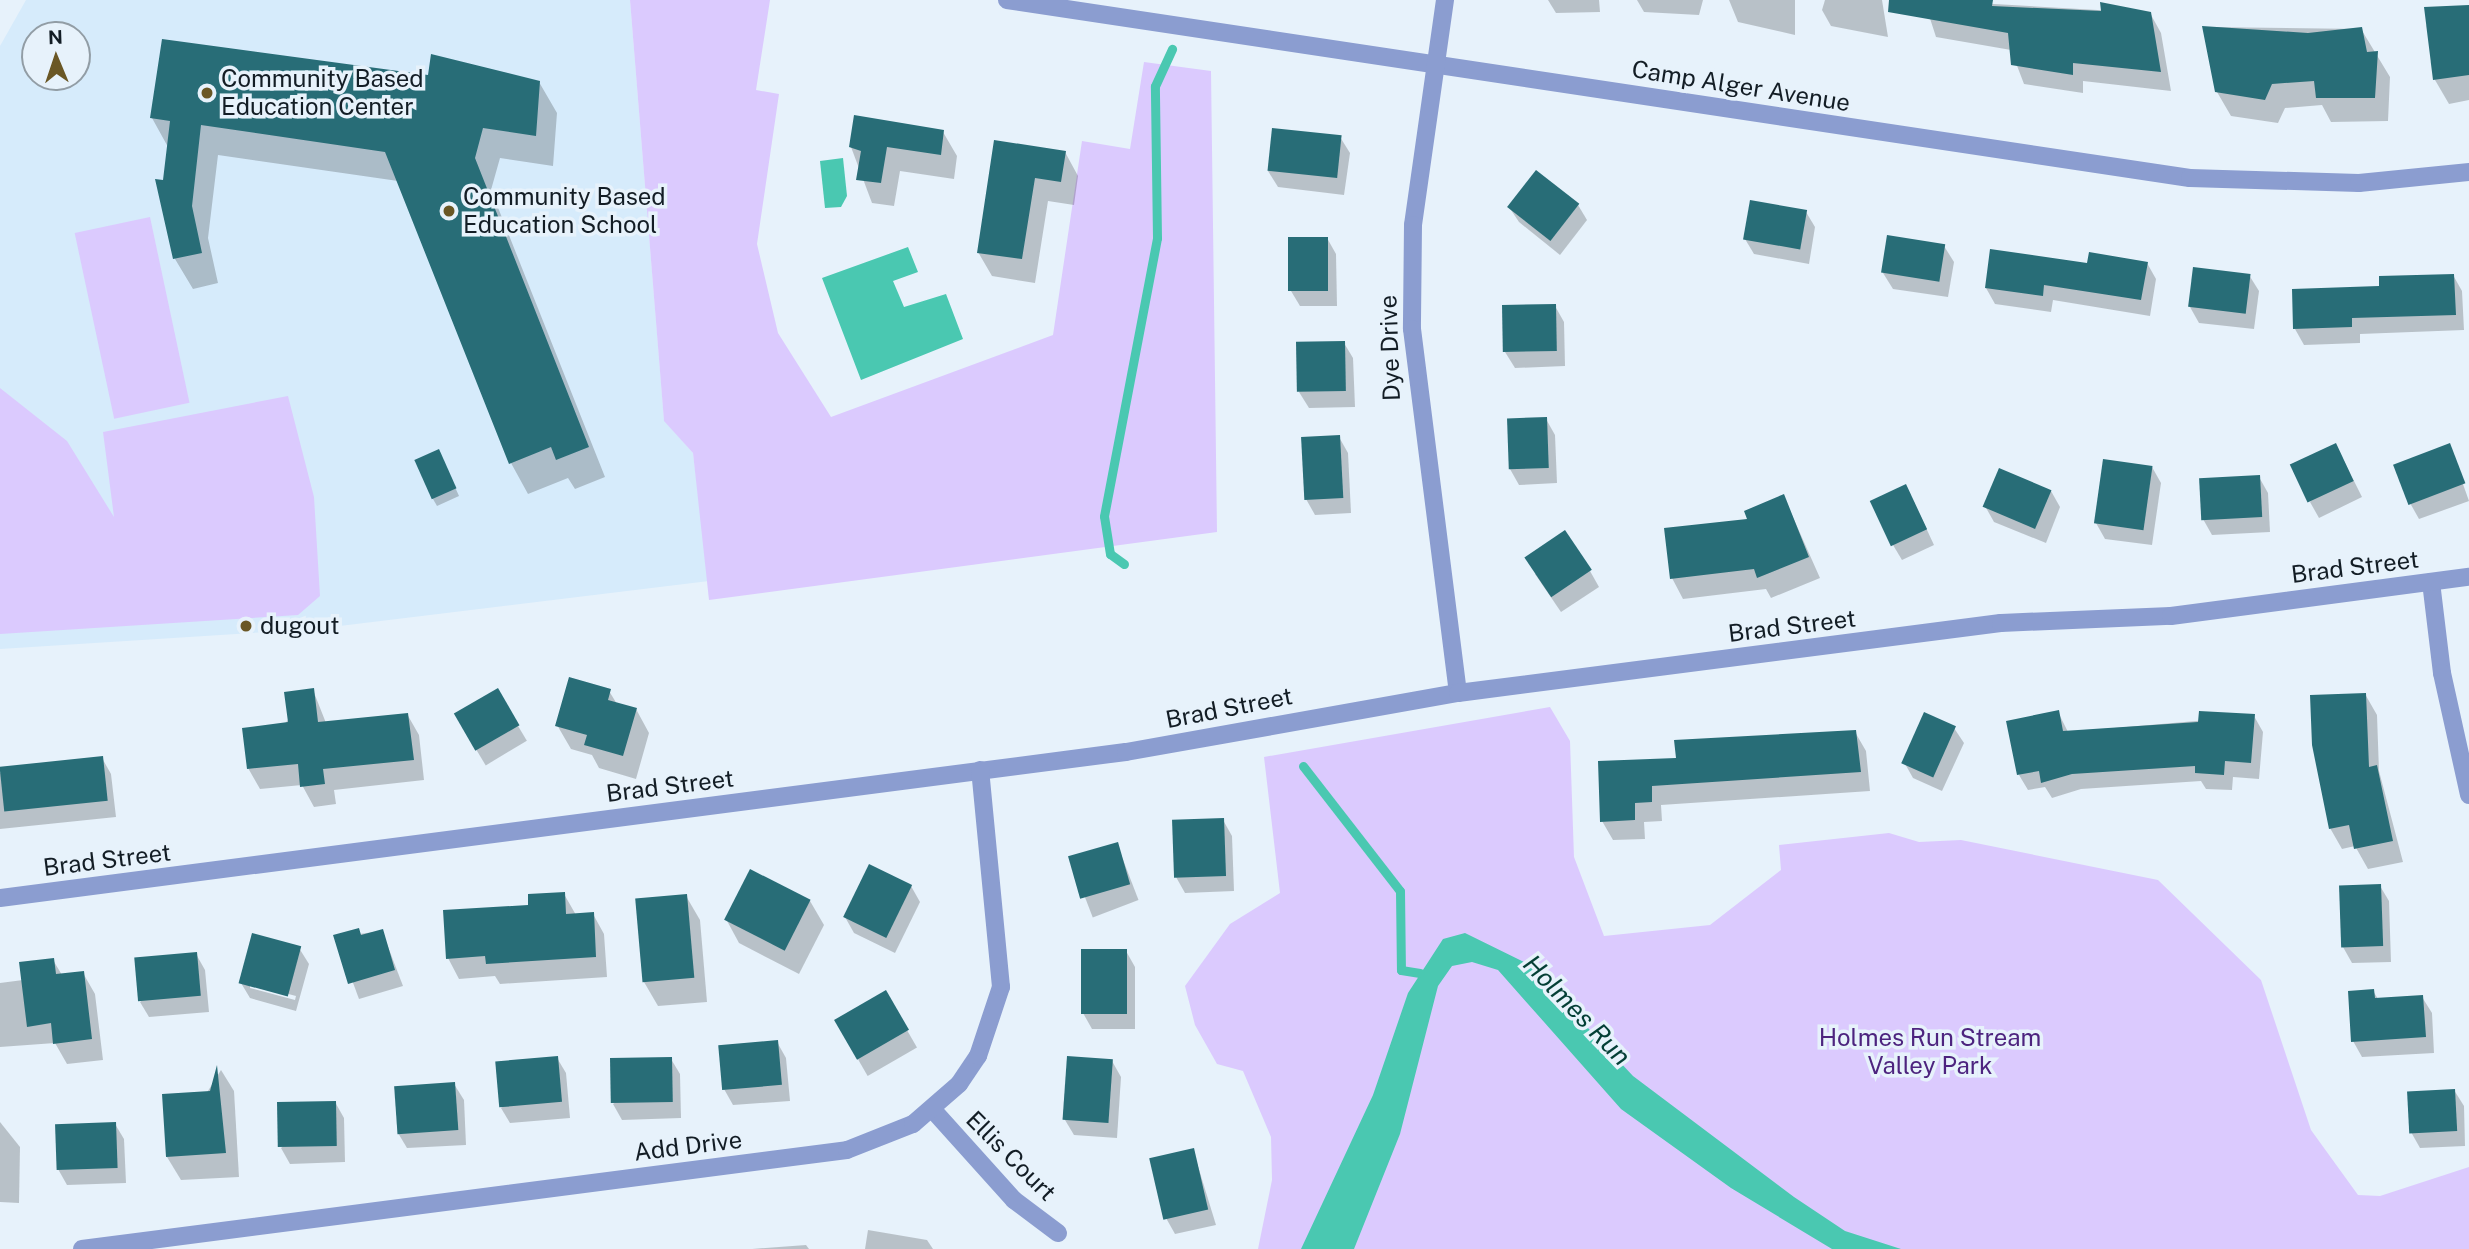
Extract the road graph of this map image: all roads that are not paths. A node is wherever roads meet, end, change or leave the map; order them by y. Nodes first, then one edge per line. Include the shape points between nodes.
1 (1007, 0) edge
2 (1445, 0) edge
3 (1435, 65) junction
4 (2469, 173) edge
5 (2469, 577) edge
6 (2431, 582) junction
7 (1458, 693) junction
8 (980, 771) junction
9 (2469, 795) edge
10 (0, 898) edge
11 (933, 1110) junction
12 (1058, 1233) dead end
13 (82, 1249) edge

1 - 3 street, Camp Alger Avenue
2 - 3 street, Dye Drive
3 - 4 street, Camp Alger Avenue via 2190,178 2359,183
3 - 7 street, Dye Drive via 1413,225 1412,329
5 - 6 street, Brad Street
6 - 7 street, Brad Street via 2171,616 2001,623
6 - 9 street via 2442,673
7 - 8 street, Brad Street via 1347,709 1197,742
8 - 10 street, Brad Street
8 - 11 street, Add Drive via 1001,987 978,1056
11 - 12 street, Ellis Court via 1004,1190
11 - 13 street, Add Drive via 886,1138 847,1150

